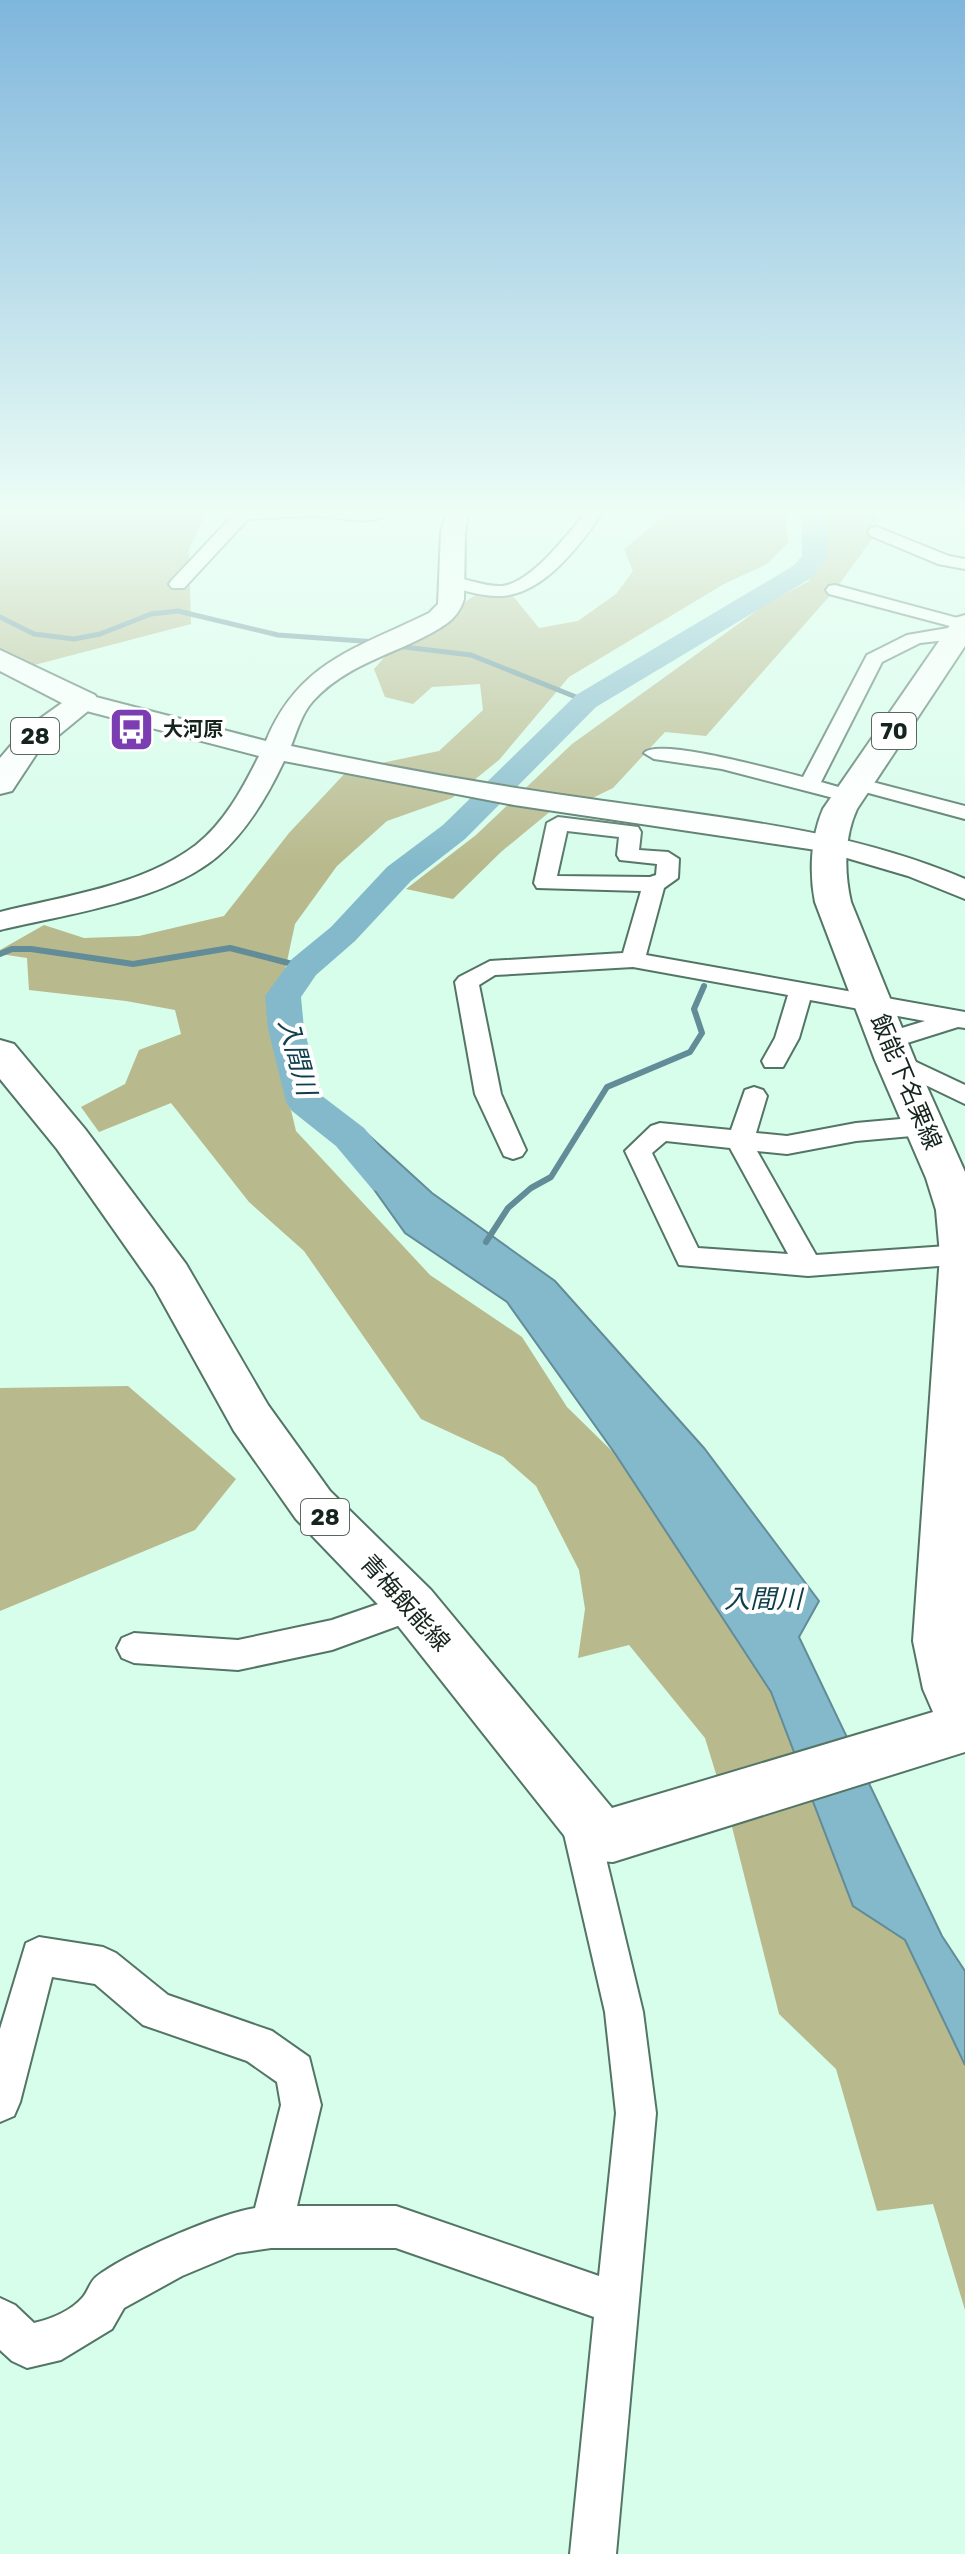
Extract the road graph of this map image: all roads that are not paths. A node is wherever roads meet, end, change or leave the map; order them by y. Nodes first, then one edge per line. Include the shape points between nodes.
1 (413, 630) edge
2 (952, 630) edge
3 (961, 630) edge
4 (0, 659) edge
5 (84, 702) junction
6 (275, 751) junction
7 (654, 753) dead end
8 (0, 784) edge
9 (809, 785) junction
10 (853, 790) junction
11 (965, 813) edge
12 (831, 842) junction
13 (654, 884) junction
14 (965, 890) edge
15 (0, 921) edge
16 (633, 960) junction
17 (801, 991) junction
18 (962, 1019) edge
19 (885, 1035) junction
20 (0, 1053) edge
21 (774, 1061) dead end
22 (965, 1095) edge
23 (754, 1096) dead end
24 (923, 1126) junction
25 (740, 1143) junction
26 (513, 1150) dead end
27 (962, 1255) junction
28 (808, 1266) junction
29 (413, 1606) junction
30 (134, 1648) dead end
31 (950, 1731) edge
32 (577, 1812) junction
33 (0, 2102) edge
34 (271, 2227) junction
35 (618, 2304) junction
36 (0, 2320) edge
37 (593, 2554) edge

1 - 6 street via 305,694
2 - 9 street via 889,648 874,659
3 - 10 main road, 飯能下名栗線 / 70
4 - 5 main road, 28
5 - 6 street
5 - 8 main road, 28 via 28,741
6 - 12 street via 577,807
6 - 15 street via 240,812 207,850 181,868
7 - 9 street
9 - 10 street
10 - 11 street
10 - 12 main road, 飯能下名栗線 / 70 via 832,827
12 - 14 street
12 - 19 main road, 飯能下名栗線 / 70 via 833,902
13 - 13 street via 667,878 668,859 628,855 630,832 558,823 545,883
13 - 16 street
16 - 17 street
16 - 26 street via 490,968 467,982 488,1094
17 - 19 street
17 - 21 street
18 - 19 street
18 - 19 street
19 - 22 street
19 - 24 main road, 飯能下名栗線 / 70
20 - 29 main road, 青梅飯能線 / 28 via 71,1139 170,1276 251,1418 313,1505
23 - 25 street
24 - 25 street via 787,1145
24 - 27 main road, 飯能下名栗線 / 70 via 957,1210
25 - 28 street
25 - 28 street via 660,1132 638,1151 689,1258
27 - 28 street
27 - 31 main road, 飯能下名栗線 / 70 via 939,1641 950,1689
29 - 30 street via 332,1635 238,1655
29 - 32 main road, 青梅飯能線 / 28
31 - 32 main road, 青梅飯能線 / 28 via 605,1836 591,1830
32 - 35 street via 634,2072 633,2168
33 - 34 street via 39,1956 103,1966 157,2011 258,2045 295,2071 301,2105
34 - 35 street via 396,2227
34 - 36 street via 237,2232 167,2261 109,2293 97,2314 61,2338 27,2346
35 - 37 street

